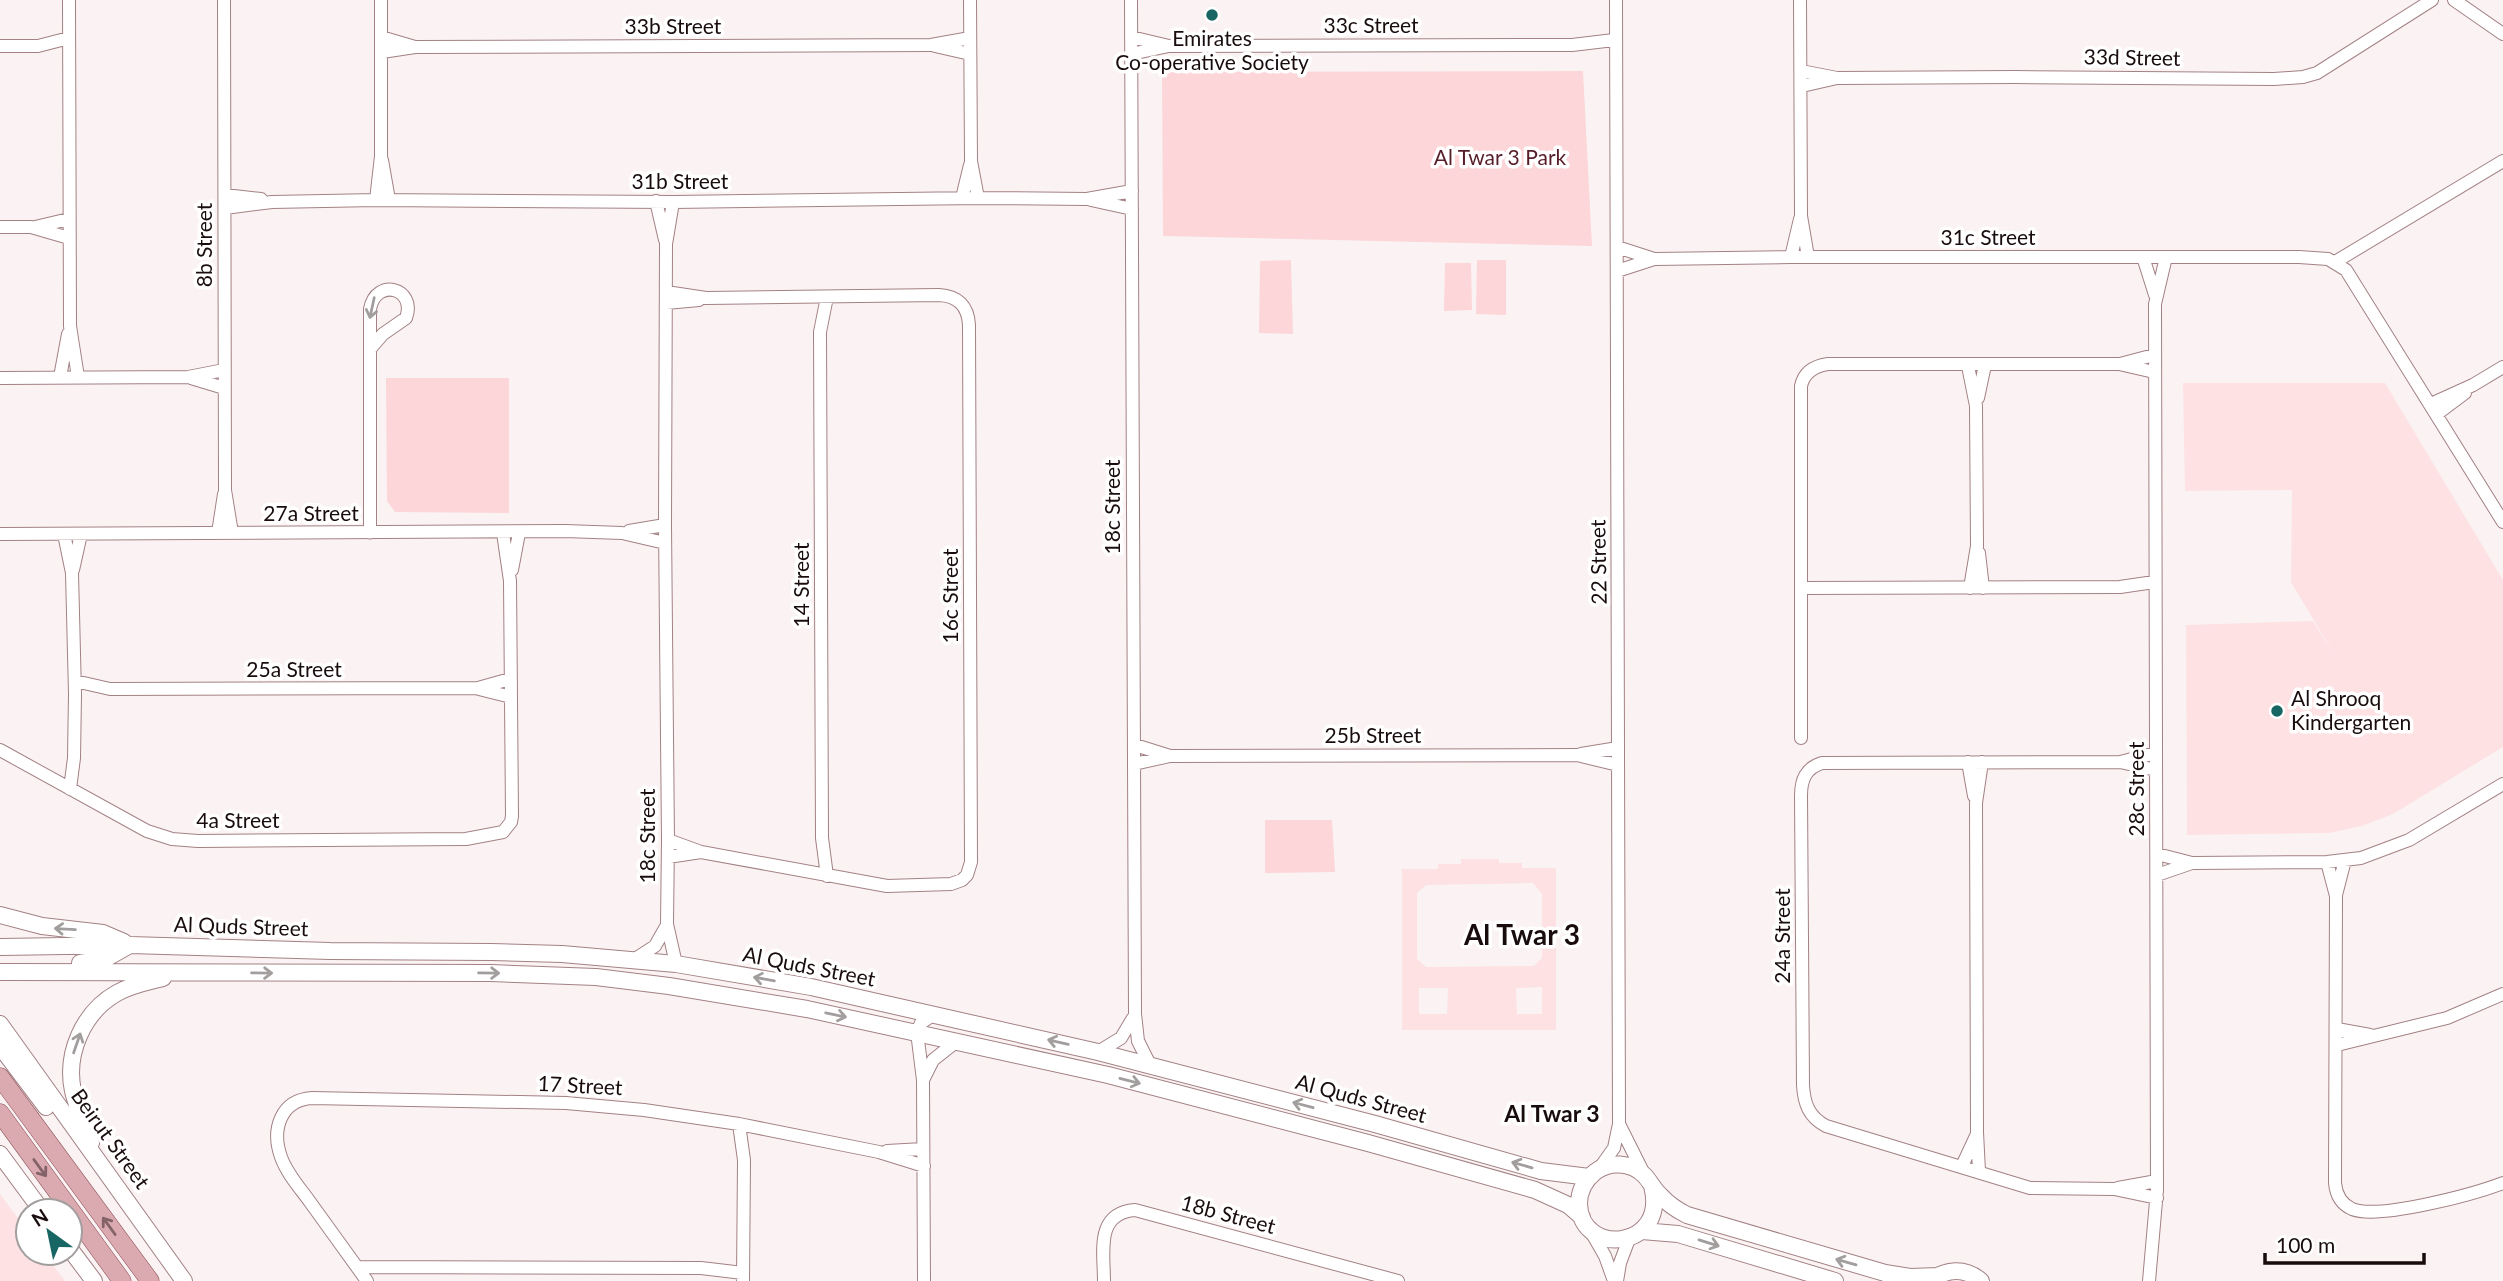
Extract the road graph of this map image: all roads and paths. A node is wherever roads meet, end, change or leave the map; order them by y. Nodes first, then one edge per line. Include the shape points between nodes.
1 (69, 0) edge
2 (224, 0) edge
3 (381, 0) edge
4 (970, 0) edge
5 (1131, 0) edge
6 (1616, 0) edge
7 (1800, 0) edge
8 (2416, 0) edge
9 (2432, 0) edge
10 (2454, 0) edge
11 (2408, 14) junction
12 (2503, 34) edge
13 (382, 37) junction
14 (1131, 37) junction
15 (69, 38) junction
16 (970, 38) junction
17 (931, 45) junction
18 (0, 46) edge
19 (38, 46) junction
20 (1169, 46) junction
21 (1614, 46) junction
22 (415, 47) junction
23 (382, 52) junction
24 (970, 54) junction
25 (1131, 54) junction
26 (69, 58) junction
27 (1801, 71) junction
28 (1837, 78) junction
29 (1802, 86) junction
30 (382, 156) junction
31 (971, 161) junction
32 (2503, 161) edge
33 (1132, 191) junction
34 (962, 198) junction
35 (978, 198) junction
36 (1087, 199) junction
37 (376, 200) junction
38 (389, 200) junction
39 (656, 201) junction
40 (225, 202) junction
41 (673, 202) junction
42 (1132, 209) junction
43 (1801, 216) junction
44 (69, 219) junction
45 (0, 228) edge
46 (32, 228) junction
47 (69, 238) junction
48 (2369, 243) junction
49 (666, 244) junction
50 (1617, 247) junction
51 (1791, 257) junction
52 (1808, 257) junction
53 (2143, 257) junction
54 (2166, 257) junction
55 (1654, 259) junction
56 (2328, 260) junction
57 (2346, 270) junction
58 (1617, 271) junction
59 (2155, 296) junction
60 (811, 297) junction
61 (827, 297) junction
62 (666, 298) junction
63 (69, 327) junction
64 (820, 332) junction
65 (370, 349) junction
66 (2154, 355) junction
67 (2119, 364) junction
68 (1985, 365) junction
69 (1968, 366) junction
70 (2503, 367) edge
71 (224, 370) junction
72 (2154, 372) junction
73 (60, 377) junction
74 (78, 377) junction
75 (188, 377) junction
76 (0, 378) edge
77 (224, 388) junction
78 (1976, 405) junction
79 (2434, 409) junction
80 (225, 490) junction
81 (2503, 522) edge
82 (665, 526) junction
83 (218, 533) junction
84 (232, 533) junction
85 (370, 533) junction
86 (503, 533) junction
87 (519, 533) junction
88 (622, 533) junction
89 (0, 534) edge
90 (64, 534) junction
91 (81, 534) junction
92 (665, 543) junction
93 (72, 573) junction
94 (510, 581) junction
95 (1801, 588) junction
96 (1976, 588) junction
97 (2154, 588) junction
98 (510, 680) junction
99 (75, 688) junction
100 (478, 688) junction
101 (511, 698) junction
102 (1801, 738) dead end
103 (1135, 745) junction
104 (1618, 748) junction
105 (0, 750) edge
106 (74, 751) junction
107 (2156, 754) junction
108 (1577, 755) junction
109 (1170, 756) junction
110 (1968, 762) junction
111 (1982, 762) junction
112 (2120, 762) junction
113 (1135, 764) junction
114 (1618, 765) junction
115 (2156, 770) junction
116 (54, 780) junction
117 (2503, 784) edge
118 (70, 789) junction
119 (1976, 803) junction
120 (822, 838) junction
121 (668, 840) junction
122 (701, 852) junction
123 (2157, 854) junction
124 (668, 858) junction
125 (2345, 860) junction
126 (2327, 862) junction
127 (2192, 863) junction
128 (810, 872) junction
129 (2157, 874) junction
130 (827, 876) junction
131 (2336, 896) junction
132 (0, 915) edge
133 (667, 924) junction
134 (130, 945) junction
135 (0, 947) edge
136 (635, 959) junction
137 (0, 962) edge
138 (676, 964) junction
139 (0, 972) edge
140 (194, 972) junction
141 (596, 977) junction
142 (2503, 993) edge
143 (934, 1014) junction
144 (1135, 1014) junction
145 (0, 1024) edge
146 (2337, 1029) junction
147 (917, 1032) junction
148 (2377, 1036) junction
149 (957, 1041) junction
150 (0, 1045) edge
151 (2337, 1045) junction
152 (1098, 1052) junction
153 (1150, 1065) junction
154 (0, 1077) edge
155 (923, 1080) junction
156 (0, 1112) edge
157 (1619, 1124) junction
158 (745, 1125) junction
159 (1977, 1132) junction
160 (923, 1149) junction
161 (879, 1152) junction
162 (0, 1154) edge
163 (94, 1156) junction
164 (923, 1166) junction
165 (1962, 1166) junction
166 (1979, 1171) junction
167 (1594, 1173) junction
168 (1648, 1181) junction
169 (2157, 1181) junction
170 (2503, 1183) edge
171 (2114, 1189) junction
172 (32, 1197) edge
173 (2157, 1198) junction
174 (1585, 1222) junction
175 (1636, 1235) junction
176 (357, 1267) junction
177 (394, 1269) junction
178 (743, 1272) edge
179 (1933, 1278) edge
180 (366, 1280) edge
181 (122, 1281) edge
182 (150, 1281) edge
183 (184, 1281) edge
184 (924, 1281) edge
185 (1104, 1281) edge
186 (1398, 1281) edge
187 (1616, 1281) edge
188 (1835, 1281) edge
189 (1981, 1281) edge
190 (2149, 1281) edge

1 - 15 street
2 - 40 street, 8b Street
3 - 13 street
4 - 16 street
5 - 14 street, 18c Street
6 - 21 street, 22 Street
7 - 27 street
8 - 11 street, 33d Street
9 - 11 street, 33d Street
10 - 12 street
11 - 28 street, 33d Street via 2329,66 2303,77
13 - 22 street, 33b Street
13 - 23 street
14 - 20 street, 33c Street
14 - 25 street, 18c Street
15 - 19 street
15 - 26 street
16 - 17 street, 33b Street
16 - 24 street
17 - 22 street, 33b Street
17 - 24 street, 33b Street
18 - 19 street
19 - 26 street
20 - 21 street, 33c Street
20 - 25 street, 33c Street
21 - 50 street, 22 Street
22 - 23 street, 33b Street
23 - 30 street
24 - 31 street
25 - 33 street, 18c Street
26 - 44 street
27 - 28 street, 33d Street
27 - 29 street
28 - 29 street, 33d Street
29 - 43 street
30 - 37 street
30 - 38 street
31 - 34 street
31 - 35 street
32 - 48 street, 31c Street
33 - 36 street, 31b Street
33 - 42 street, 18c Street
34 - 35 street, 31b Street
34 - 41 street, 31b Street
35 - 36 street, 31b Street
36 - 42 street, 31b Street
37 - 38 street, 31b Street
37 - 40 street, 31b Street
38 - 39 street, 31b Street
39 - 41 street, 31b Street
39 - 49 street, 18c Street
40 - 71 street, 8b Street
41 - 49 street, 18c Street
42 - 103 street, 18c Street
43 - 51 street
43 - 52 street
44 - 46 street
44 - 47 street
45 - 46 street
46 - 47 street
47 - 63 street
48 - 56 street, 31c Street
48 - 57 street, 31c Street
49 - 62 street, 18c Street
50 - 55 street, 31c Street
50 - 58 street, 22 Street
51 - 52 street, 31c Street
51 - 55 street, 31c Street
52 - 53 street, 31c Street
53 - 54 street, 31c Street
53 - 59 street, 28c Street
54 - 56 street, 31c Street
54 - 59 street, 28c Street
55 - 58 street, 31c Street
56 - 57 street
57 - 79 street
58 - 104 street, 22 Street
59 - 66 street, 28c Street
60 - 61 street
60 - 62 street
60 - 64 street, 14 Street
61 - 64 street, 14 Street
61 - 130 street, 16c Street via 939,295 954,298 965,309 969,325 971,862 962,880 939,886 887,886
62 - 82 street, 18c Street
63 - 73 street
63 - 74 street
64 - 120 street, 14 Street
65 -> 65 street via 406,318 407,300 399,292 387,289 373,299
65 - 85 street
66 - 67 street
66 - 72 street, 28c Street
67 - 68 street
67 - 72 street
68 - 69 street
68 - 78 street
69 - 78 street
69 - 95 street via 1828,364 1811,369 1802,380
70 - 79 street
71 - 75 street
71 - 77 street, 8b Street
72 - 97 street, 28c Street
73 - 74 street
73 - 76 street
74 - 75 street
75 - 77 street
77 - 80 street, 8b Street
78 - 96 street
79 - 81 street
80 - 83 street, 8b Street
80 - 84 street, 8b Street
82 - 88 street, 27a Street
82 - 92 street, 18c Street
83 - 84 street, 27a Street
83 - 91 street, 27a Street
84 - 85 street, 27a Street
85 - 86 street, 27a Street
86 - 87 street, 27a Street
86 - 94 street
87 - 88 street, 27a Street
87 - 94 street
88 - 92 street, 27a Street
89 - 90 street, 27a Street
90 - 91 street, 27a Street
90 - 93 street
91 - 93 street
92 - 121 street, 18c Street
93 - 99 street
94 - 98 street
95 - 96 street
95 - 102 street
96 - 97 street
97 - 107 street, 28c Street
98 - 100 street, 25a Street
98 - 101 street
99 - 100 street, 25a Street
99 - 106 street
100 - 101 street, 25a Street
101 - 118 street, 4a Street via 512,816 508,828 497,834 466,839 185,841 147,831
103 - 109 street, 25b Street
103 - 113 street, 18c Street
104 - 108 street, 25b Street
104 - 114 street, 22 Street
105 - 116 street, 4a Street
106 - 116 street
106 - 118 street
107 - 112 street
107 - 115 street, 28c Street
108 - 109 street, 25b Street
108 - 114 street, 25b Street
109 - 113 street, 25b Street
110 - 111 street
110 - 119 street
110 - 165 street, 24a Street via 1822,763 1809,769 1801,788 1802,1075 1806,1104 1813,1118 1826,1126
111 - 112 street
111 - 119 street
112 - 115 street
113 - 144 street, 18c Street
114 - 157 street, 22 Street
115 - 123 street, 28c Street
116 - 118 street, 4a Street
117 - 125 street via 2409,840
119 - 159 street
120 - 128 street, 14 Street
120 - 130 street, 14 Street
121 - 122 street
121 - 124 street, 18c Street
122 - 124 street
122 - 128 street
123 - 127 street
123 - 129 street, 28c Street
124 - 133 street, 18c Street
125 - 126 street
125 - 131 street
126 - 127 street
126 - 131 street
127 - 129 street
128 - 130 street
129 - 169 street, 28c Street
131 - 146 street
134 -> 132 main road via 103,933 42,926
133 - 136 street via 655,946
133 - 138 street, 18c Street
134 - 135 main road, Al Quds Street
134 - 136 main road, Al Quds Street
134 - 137 main road via 114,956 87,963
136 - 138 main road, Al Quds Street
138 - 141 main road via 664,974 611,970
143 -> 138 main road, Al Quds Street
139 - 140 main road, Al Quds Street
140 -> 141 main road, Al Quds Street
163 -> 140 main road via 71,1080 72,1055 81,1030 96,1009 116,993
141 -> 147 main road, Al Quds Street via 807,1009
142 - 148 street via 2447,1018
143 - 147 street
152 -> 143 main road, Al Quds Street
144 - 152 street via 1121,1038
144 - 153 street, 18c Street via 1138,1041
145 - 163 main road, Beirut Street
146 - 148 street
146 - 151 street
147 - 149 main road, Al Quds Street
147 - 155 street
148 - 151 street
149 - 155 street via 933,1060
149 -> 174 main road, Al Quds Street via 1146,1085 1497,1179 1552,1196
150 - 163 main road via 59,1123
151 - 170 street via 2335,1182 2341,1202 2356,1210 2393,1209 2460,1197
152 - 153 main road, Al Quds Street
167 -> 153 main road, Al Quds Street via 1556,1175
182 -> 154 main road
155 - 160 street
156 -> 181 main road
157 - 167 street, 22 Street via 1614,1148
157 - 168 street, 22 Street
158 - 161 street, 17 Street
158 - 176 street, 17 Street via 573,1104 312,1098 294,1102 281,1116 277,1137 285,1166
158 - 178 street
159 - 165 street
159 - 166 street
160 - 161 street, 17 Street
160 - 164 street
161 - 164 street, 17 Street
162 - 172 main road
163 - 183 main road, Beirut Street
164 - 184 street
165 - 166 street
166 - 171 street via 2040,1189
167 - 168 main road via 1623,1165 1635,1168
167 - 174 main road via 1580,1196
168 - 175 main road via 1656,1198 1655,1210
179 -> 168 main road via 1885,1273 1700,1219 1675,1208
169 - 171 street
169 - 173 street, 28c Street
171 - 173 street
173 - 190 street, 28c Street
174 - 175 main road via 1606,1239
174 - 187 street
175 - 187 street via 1620,1263
175 -> 188 main road via 1678,1234
176 - 177 street
176 - 180 street
177 - 178 street via 701,1268
177 - 180 street
179 - 189 main road via 1956,1271
185 - 186 street, 18b Street via 1105,1229 1116,1215 1135,1210

